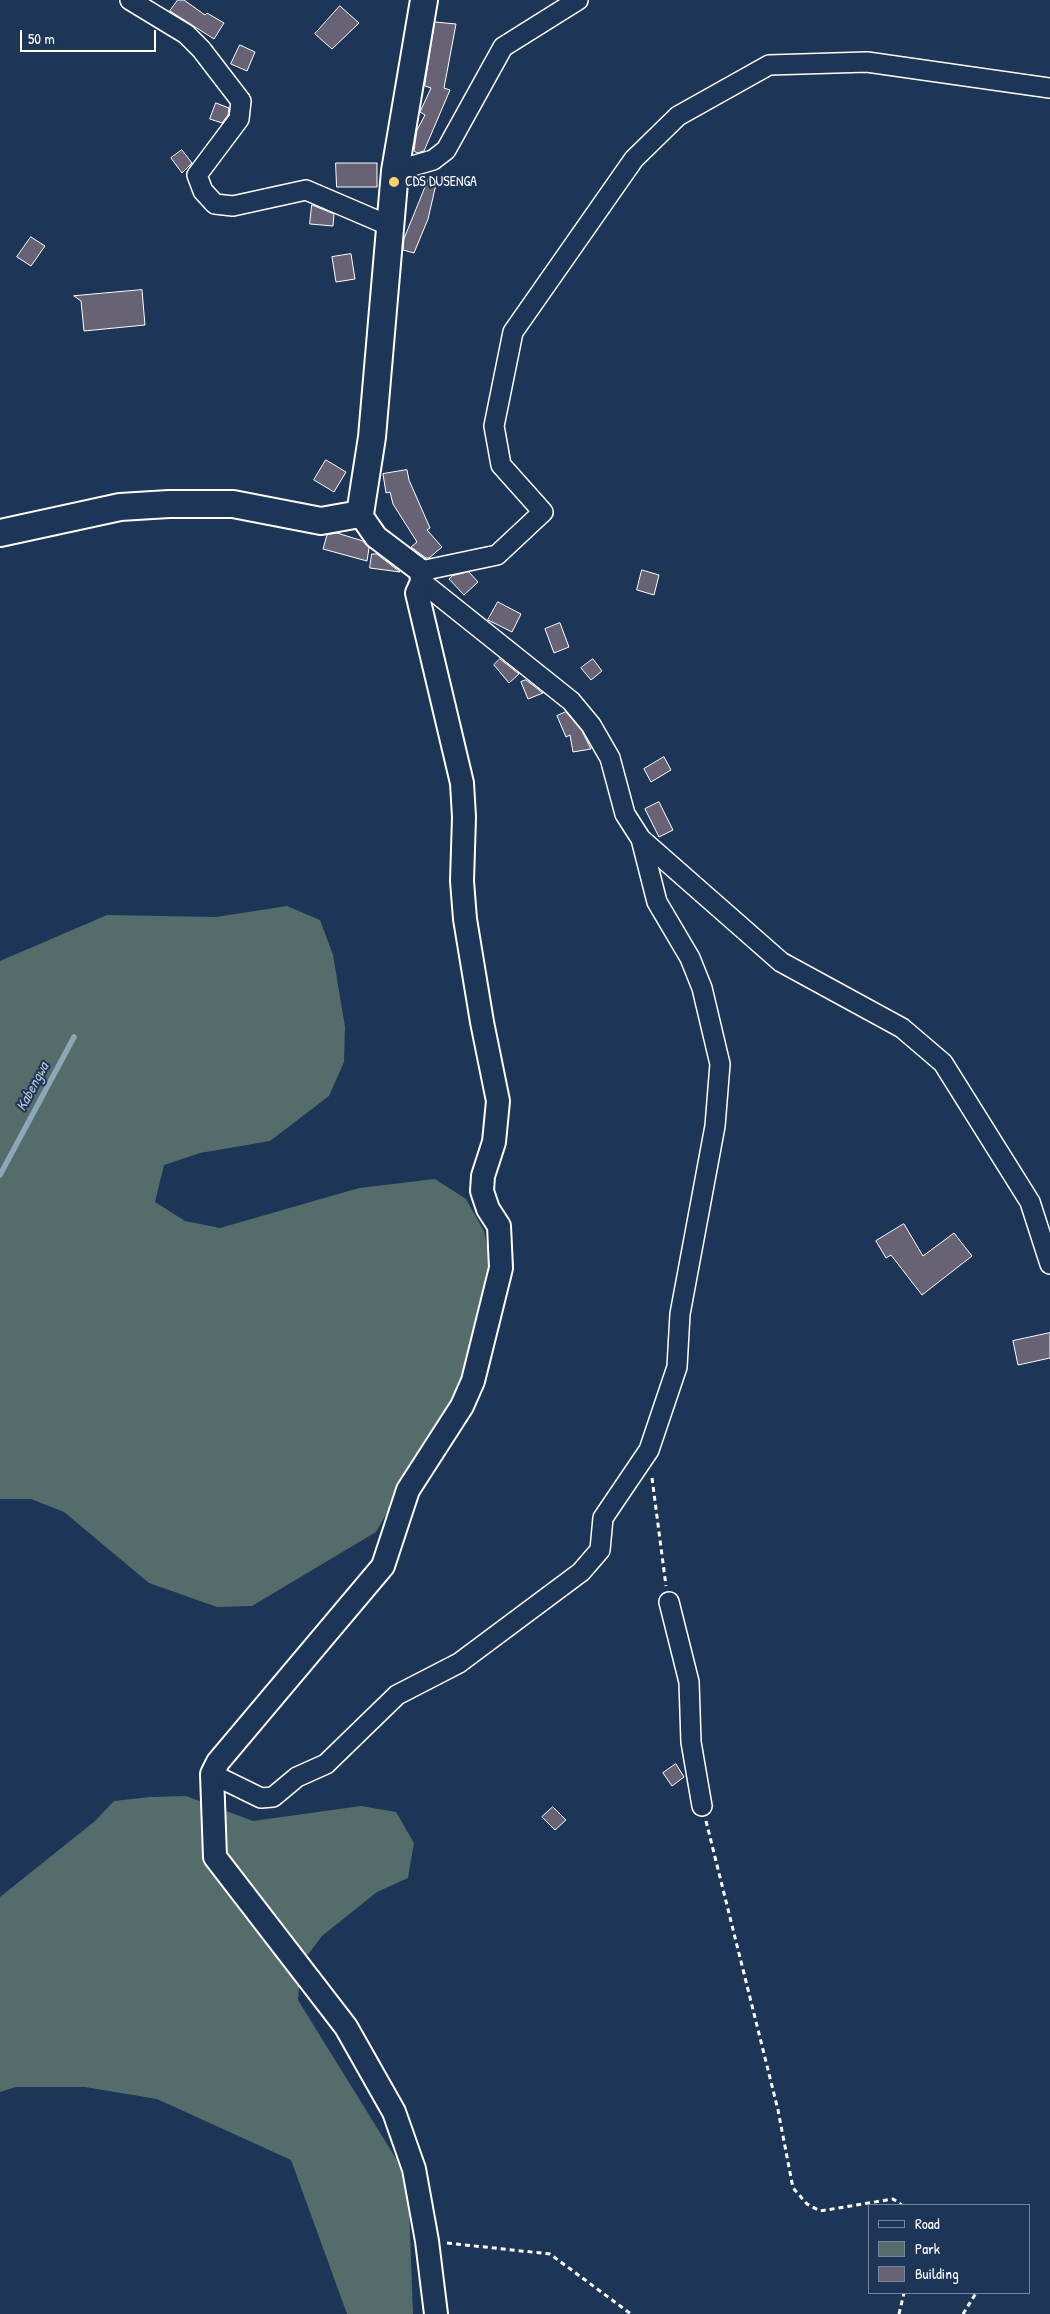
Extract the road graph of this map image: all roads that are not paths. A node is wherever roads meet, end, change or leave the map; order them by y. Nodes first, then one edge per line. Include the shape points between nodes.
1 (130, 0) edge
2 (424, 0) edge
3 (578, 0) edge
4 (1050, 88) edge
5 (395, 171) junction
6 (390, 226) junction
7 (360, 514) junction
8 (0, 533) edge
9 (422, 577) junction
10 (641, 839) junction
11 (1050, 1264) edge
12 (669, 1602) road end
13 (212, 1774) junction
14 (702, 1806) road end
15 (436, 2314) edge

1 - 6 street via 186,34 241,101 239,119 197,175 203,191 215,204 233,206 306,190
2 - 5 main road
3 - 5 street via 503,47 446,150 433,160
4 - 9 street via 867,62 769,65 678,116 634,159 513,332 494,426 501,465 543,512 497,554
5 - 6 main road
6 - 7 main road via 372,437
7 - 8 main road via 321,521 233,504 120,507
7 - 9 street via 376,537
9 - 10 street via 571,701 591,725 610,758 624,814
9 - 13 street via 417,593 462,783 465,919 498,1101 494,1142 483,1176 482,1191 499,1226 501,1268 473,1381 462,1406 408,1490 382,1566 218,1762
10 - 11 street via 781,962 902,1028 943,1063 1030,1202
10 - 13 street via 657,902 690,958 702,988 720,1064 715,1126 680,1314 677,1367 649,1450 603,1518 600,1550 581,1572 459,1663 397,1695 326,1764 297,1777 273,1797 261,1798
12 - 14 street via 689,1682 691,1742
13 - 15 street via 214,1857 346,2027 394,2112 414,2169

